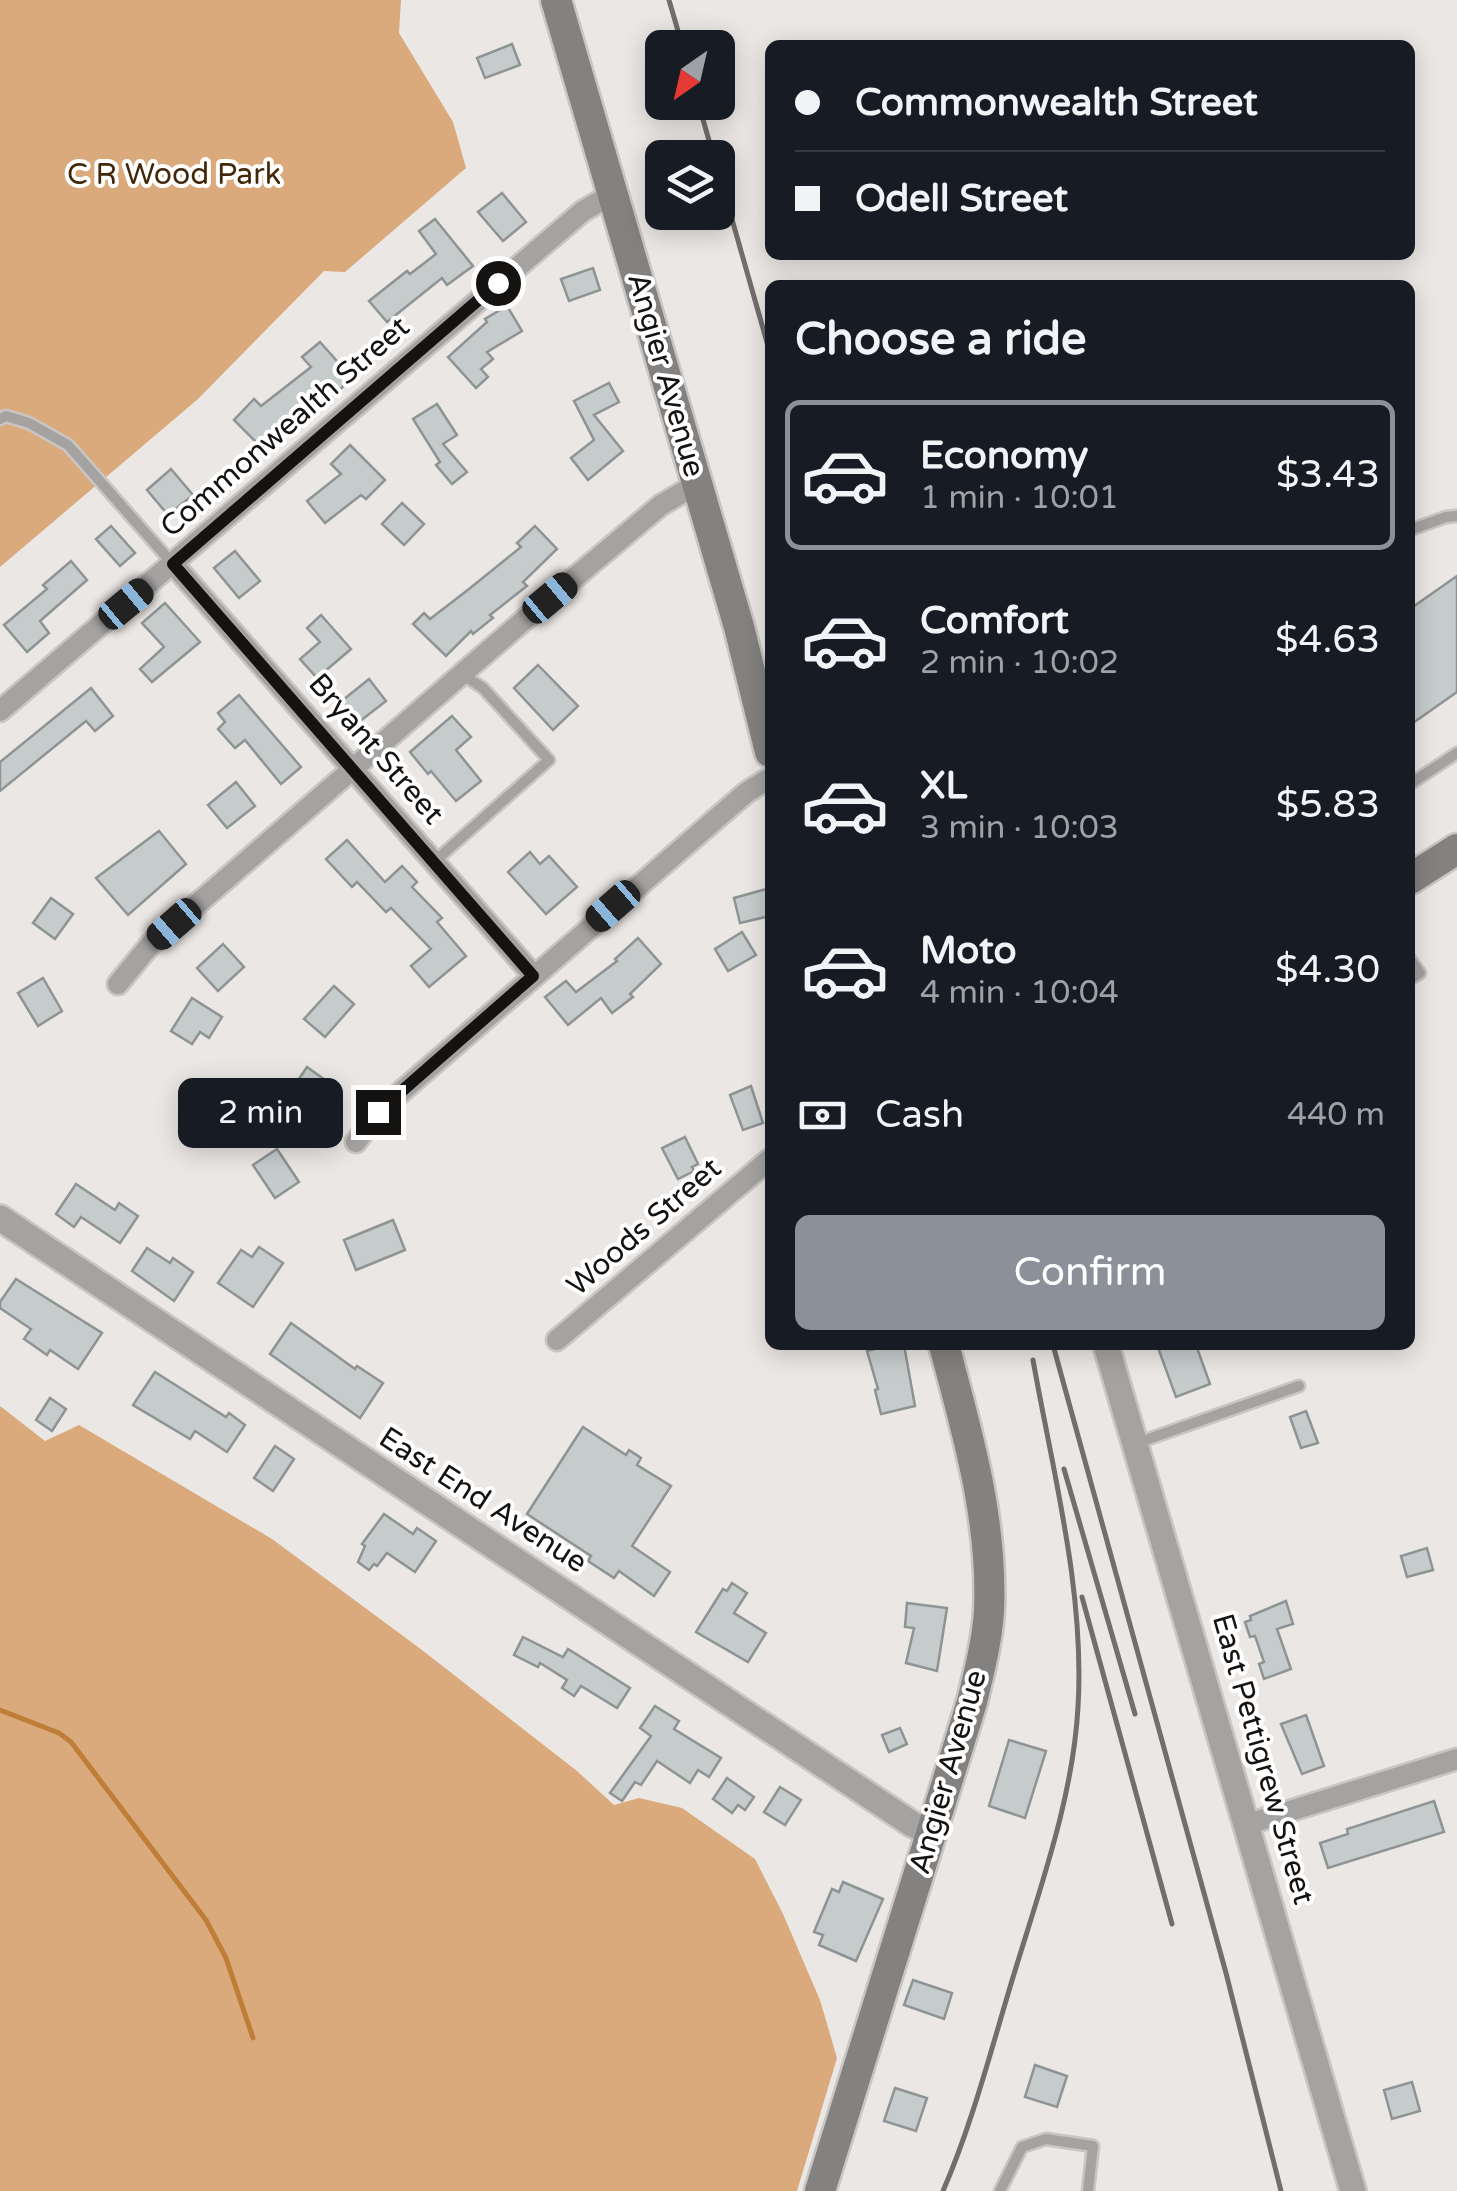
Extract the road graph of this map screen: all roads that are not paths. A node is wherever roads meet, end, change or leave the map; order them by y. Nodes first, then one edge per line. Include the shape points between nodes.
1 (556, 0) edge
2 (613, 194) junction
3 (0, 419) edge
4 (697, 484) junction
5 (1457, 516) edge
6 (1415, 528) edge
7 (173, 564) junction
8 (462, 674) junction
9 (0, 712) edge
10 (765, 732) edge
11 (1457, 753) edge
12 (352, 769) junction
13 (765, 781) edge
14 (1415, 781) edge
15 (1457, 849) edge
16 (434, 860) junction
17 (1415, 876) edge
18 (533, 976) junction
19 (118, 984) dead end
20 (356, 1142) dead end
21 (765, 1169) edge
22 (0, 1218) edge
23 (557, 1340) dead end
24 (945, 1350) edge
25 (1108, 1350) edge
26 (1300, 1386) dead end
27 (1136, 1443) junction
28 (1457, 1759) edge
29 (1248, 1824) junction
30 (931, 1833) junction
31 (820, 2191) edge
32 (1000, 2191) edge
33 (1088, 2191) edge
34 (1353, 2191) edge

1 - 2 main road, Angier Avenue
2 - 4 main road, Angier Avenue
2 - 7 street, Commonwealth Street via 583,211
3 - 7 lane via 29,423 68,445
4 - 8 street via 661,506
4 - 10 main road, Angier Avenue
5 - 6 lane
7 - 9 street, Commonwealth Street
7 - 12 street, Bryant Street
8 - 12 street
8 - 16 lane via 549,760
11 - 14 lane
12 - 16 street, Bryant Street
12 - 19 street via 150,945
13 - 18 street
15 - 17 main road
16 - 18 street, Bryant Street
18 - 20 street via 378,1112
21 - 23 street, Woods Street
22 - 30 street, East End Avenue
24 - 30 main road, Angier Avenue via 983,1505 989,1594 972,1702
25 - 27 street, East Pettigrew Street
26 - 27 lane
27 - 29 street, East Pettigrew Street
28 - 29 street
29 - 34 street, East Pettigrew Street
30 - 31 main road, Angier Avenue
32 - 33 lane via 1022,2147 1046,2138 1093,2146

